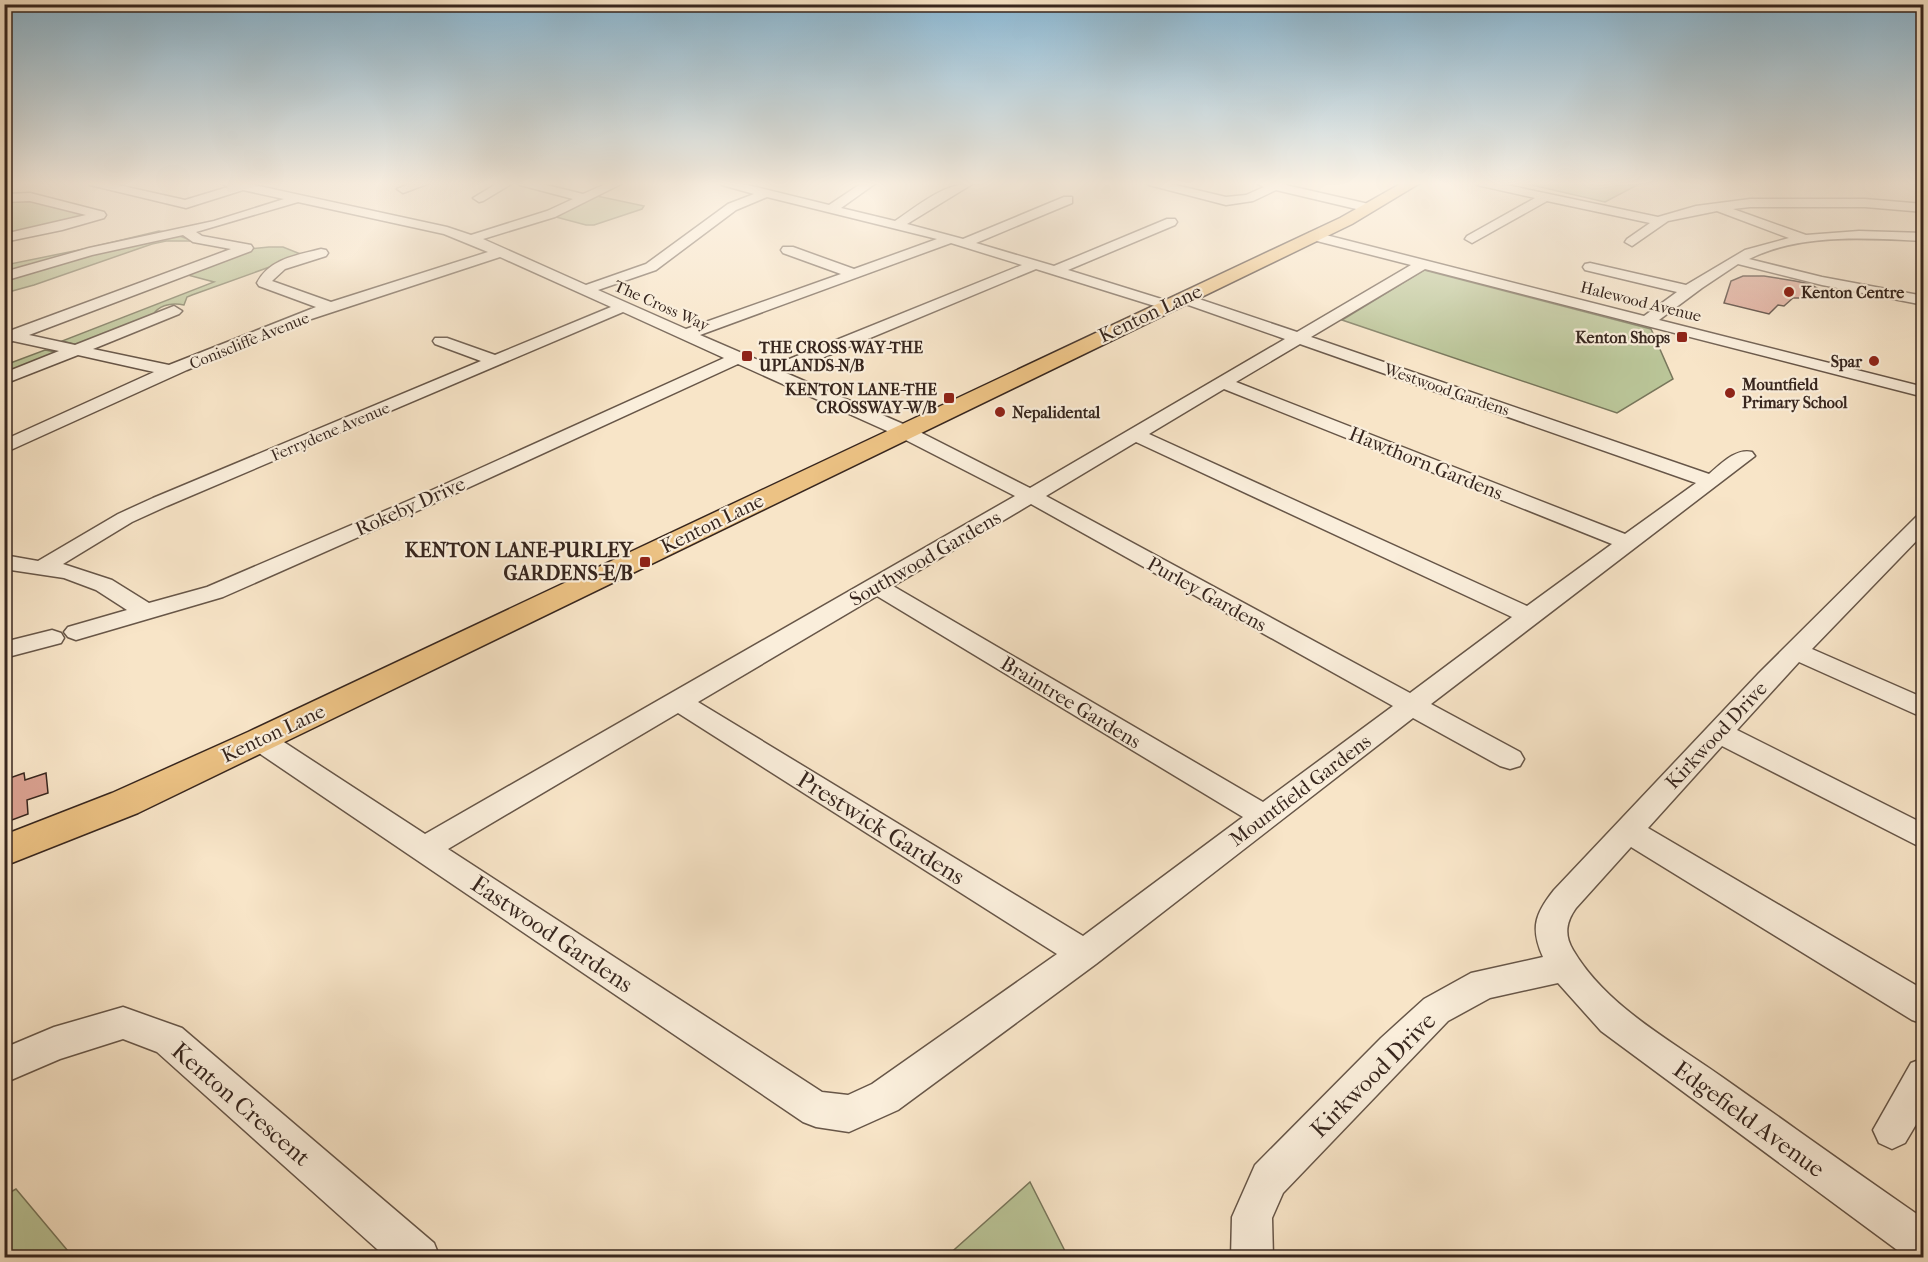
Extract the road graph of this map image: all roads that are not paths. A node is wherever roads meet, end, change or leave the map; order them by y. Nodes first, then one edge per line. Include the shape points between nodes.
1 (135, 242) edge
2 (213, 242) edge
3 (478, 242) edge
4 (685, 242) edge
5 (955, 242) edge
6 (961, 242) edge
7 (1123, 242) edge
8 (1301, 242) edge
9 (1337, 242) edge
10 (1793, 242) edge
11 (788, 250) dead end
12 (501, 252) junction
13 (321, 253) dead end
14 (1737, 260) junction
15 (1037, 264) junction
16 (1424, 264) junction
17 (1590, 267) dead end
18 (1056, 270) junction
19 (852, 273) junction
20 (4, 277) edge
21 (585, 290) junction
22 (1689, 290) junction
23 (1923, 301) edge
24 (1174, 302) junction
25 (331, 307) junction
26 (623, 307) junction
27 (174, 311) dead end
28 (1646, 321) junction
29 (684, 334) junction
30 (8, 337) edge
31 (1302, 338) junction
32 (441, 341) dead end
33 (78, 350) junction
34 (737, 358) junction
35 (496, 361) junction
36 (172, 371) junction
37 (770, 374) junction
38 (4, 379) edge
39 (1224, 383) junction
40 (1923, 392) edge
41 (903, 431) junction
42 (1135, 435) junction
43 (4, 447) edge
44 (1745, 456) dead end
45 (1711, 481) junction
46 (1031, 496) junction
47 (1923, 520) edge
48 (1628, 543) junction
49 (4, 562) edge
50 (43, 567) junction
51 (877, 586) junction
52 (148, 613) junction
53 (1529, 616) junction
54 (76, 632) dead end
55 (52, 638) dead end
56 (4, 650) edge
57 (1796, 651) junction
58 (679, 702) junction
59 (1411, 706) junction
60 (1923, 709) edge
61 (1718, 732) junction
62 (260, 740) junction
63 (1510, 759) dead end
64 (1265, 817) junction
65 (1628, 830) junction
66 (1923, 838) edge
67 (424, 849) junction
68 (4, 851) edge
69 (1084, 954) junction
70 (1573, 977) junction
71 (1923, 1009) edge
72 (4, 1066) edge
73 (1923, 1075) edge
74 (849, 1114) joint
75 (1893, 1130) dead end
76 (1923, 1244) edge
77 (419, 1257) edge
78 (1252, 1257) edge

1 - 20 street
2 - 30 street via 246,248
3 - 12 street, The Cross Way
4 - 21 street via 651,267
5 - 19 street
6 - 15 street, Westwood Gardens
7 - 18 street
8 - 24 main road, Kenton Lane
9 - 16 street, Halewood Avenue
10 - 14 street
11 - 19 street
12 - 21 street, The Cross Way
12 - 25 street, Coniscliffe Avenue
13 - 25 street via 271,272 264,283
14 - 22 street
14 - 23 street
15 - 18 street, Westwood Gardens
15 - 37 street
16 - 28 street, Halewood Avenue
16 - 31 street, Southwood Gardens
17 - 22 street
18 - 24 street, Westwood Gardens
19 - 29 street
21 - 26 street, The Cross Way
22 - 28 street
24 - 31 street, Westwood Gardens
24 - 41 main road, Kenton Lane
25 - 36 street, Coniscliffe Avenue
26 - 29 street, The Cross Way
26 - 35 street, Ferrydene Avenue
27 - 33 street
28 - 40 street, Halewood Avenue
29 - 34 street, The Cross Way
30 - 33 street
31 - 39 street, Southwood Gardens
31 - 45 street, Westwood Gardens
32 - 35 street
33 - 36 street
33 - 38 street
34 - 37 street, The Cross Way
34 - 52 street, Rokeby Drive via 226,587
35 - 50 street, Ferrydene Avenue via 151,506
36 - 43 street, Coniscliffe Avenue
37 - 41 street, The Cross Way
39 - 42 street, Southwood Gardens
39 - 48 street, Hawthorn Gardens
41 - 46 street, Purley Gardens
41 - 62 main road, Kenton Lane
42 - 46 street, Southwood Gardens
42 - 53 street
44 - 45 street, Mountfield Gardens
45 - 48 street, Mountfield Gardens
46 - 51 street, Southwood Gardens
46 - 59 street, Purley Gardens
47 - 57 street, Kirkwood Drive
48 - 53 street, Mountfield Gardens
49 - 50 street
50 - 52 street via 104,585
51 - 58 street, Southwood Gardens
51 - 64 street, Braintree Gardens
52 - 54 street, Rokeby Drive
53 - 59 street, Mountfield Gardens
55 - 56 street
57 - 60 street
57 - 61 street, Kirkwood Drive
58 - 67 street, Southwood Gardens
58 - 69 street, Prestwick Gardens
59 - 63 street, Purley Gardens
59 - 64 street, Mountfield Gardens
61 - 65 street, Kirkwood Drive
61 - 66 street
62 - 67 street, Eastwood Gardens
62 - 68 main road, Kenton Lane via 125,803
64 - 69 street, Mountfield Gardens
65 - 70 street, Kirkwood Drive via 1552,918 1554,947
65 - 71 street
67 - 74 street, Eastwood Gardens via 816,1109
69 - 74 street, Mountfield Gardens via 885,1097
70 - 76 street, Edgefield Avenue via 1613,1020
70 - 78 street, Kirkwood Drive via 1483,984 1436,1010 1269,1179 1252,1217
72 - 77 street, Kenton Crescent via 54,1044 123,1023 170,1040
73 - 75 street

